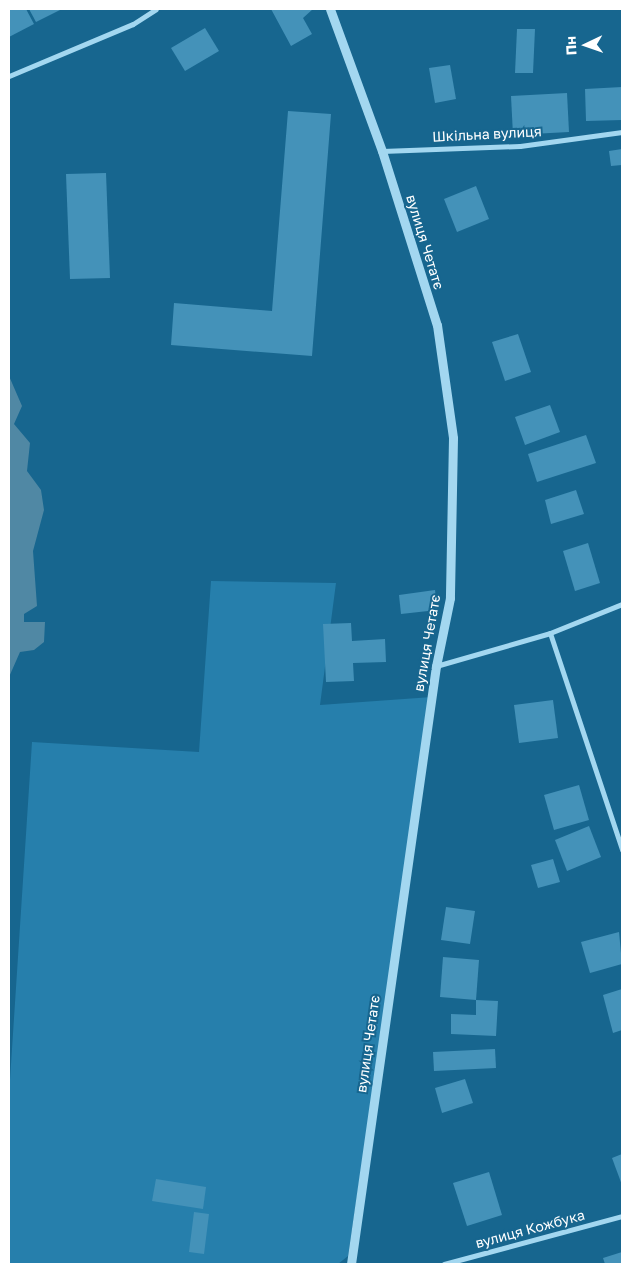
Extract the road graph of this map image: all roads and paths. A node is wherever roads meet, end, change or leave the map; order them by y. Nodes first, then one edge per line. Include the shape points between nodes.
1 (156, 9) edge
2 (330, 9) edge
3 (9, 76) edge
4 (622, 132) edge
5 (382, 151) junction
6 (622, 604) edge
7 (550, 633) junction
8 (436, 666) junction
9 (622, 850) edge
10 (622, 1216) edge
11 (351, 1264) edge
12 (444, 1264) edge

1 - 3 street via 134,24
2 - 5 street, вулиця Четатє
4 - 5 street, Шкільна вулиця via 520,146
5 - 8 street, вулиця Четатє via 437,325 453,438 450,598
6 - 7 street
7 - 8 street
7 - 9 street
8 - 11 street, вулиця Четатє
10 - 12 street, вулиця Кожбука

